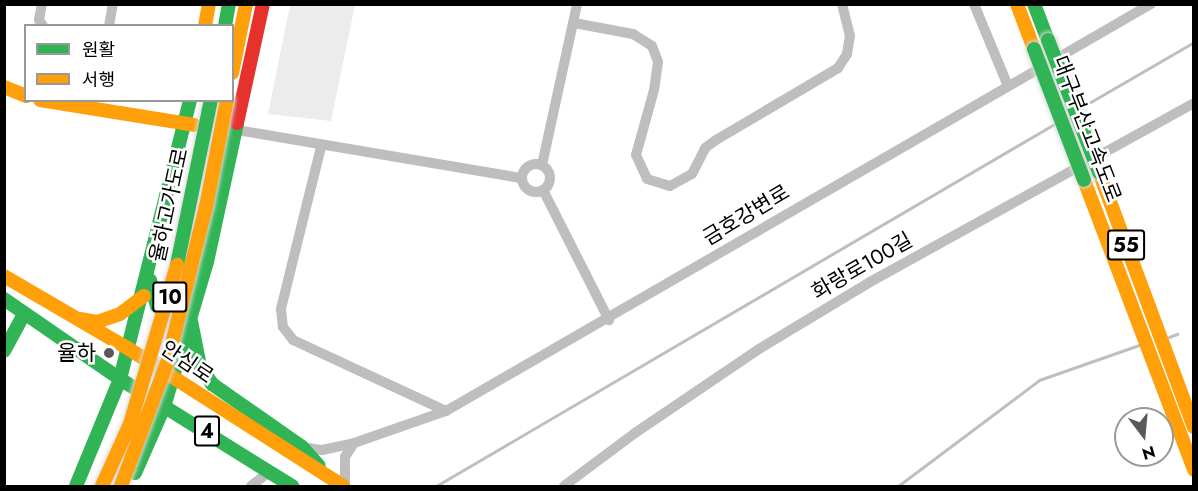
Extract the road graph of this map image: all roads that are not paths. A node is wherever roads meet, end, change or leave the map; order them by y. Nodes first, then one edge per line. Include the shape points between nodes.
1 (42, 4) edge
2 (113, 4) edge
3 (208, 4) edge
4 (262, 4) edge
5 (577, 4) edge
6 (842, 4) edge
7 (975, 4) edge
8 (1017, 4) edge
9 (1034, 4) edge
10 (1151, 4) edge
11 (245, 11) edge
12 (574, 23) junction
13 (42, 24) edge
14 (109, 24) edge
15 (205, 24) edge
16 (234, 63) edge
17 (1008, 86) junction
18 (4, 87) edge
19 (24, 95) edge
20 (52, 102) edge
21 (190, 102) edge
22 (211, 102) edge
23 (227, 102) edge
24 (1194, 104) edge
25 (184, 124) junction
26 (237, 130) junction
27 (321, 147) junction
28 (542, 165) junction
29 (522, 178) junction
30 (543, 190) junction
31 (149, 274) junction
32 (4, 276) edge
33 (144, 296) junction
34 (4, 299) edge
35 (24, 314) junction
36 (68, 316) junction
37 (609, 320) junction
38 (191, 321) junction
39 (4, 351) edge
40 (135, 352) junction
41 (172, 377) junction
42 (120, 379) junction
43 (164, 407) junction
44 (446, 411) junction
45 (1194, 427) edge
46 (354, 443) junction
47 (94, 445) junction
48 (302, 447) junction
49 (1194, 470) edge
50 (270, 471) junction
51 (136, 472) junction
52 (329, 478) junction
53 (76, 486) edge
54 (102, 486) edge
55 (120, 486) edge
56 (130, 486) edge
57 (251, 486) edge
58 (292, 486) edge
59 (344, 486) edge
60 (564, 486) edge

1 - 13 street
2 - 14 street
3 - 15 main road
4 - 26 main road
5 - 12 street
6 - 12 street via 850,36 847,54 838,68 716,140 705,148 692,174 670,186 647,179 636,155 658,62 652,46 633,33
7 - 17 street
8 - 49 main road, 대구부산고속도로 / 55, bridge
9 - 45 main road, 대구부산고속도로 / 55, bridge
10 - 17 street, 금호강변로
11 - 16 main road
12 - 28 street
17 - 37 street, 금호강변로
18 - 19 main road
20 - 25 main road
21 - 25 main road
22 - 54 main road, 율하고가도로 / 10, bridge via 171,295 130,424
23 - 55 main road, 율하고가도로 / 10, bridge via 206,207 168,360
24 - 60 street, 화랑로100길 via 870,282 759,349
25 - 26 main road
25 - 31 main road
26 - 27 street
26 - 38 main road
27 - 29 street
27 - 44 street via 281,309 283,327 293,340
28 - 29 street via 529,166
28 - 30 street via 550,179
29 - 30 street via 529,190
30 - 37 street
31 - 33 main road
31 - 38 main road via 157,306 170,317
32 - 36 main road, 안심로
33 - 36 main road via 120,314 97,322
33 - 40 main road
34 - 35 main road, 4
35 - 39 main road
35 - 42 main road, 4
36 - 40 main road, 안심로
37 - 44 street, 금호강변로
38 - 41 main road
38 - 48 main road via 200,366 212,384
40 - 41 main road, 안심로
40 - 42 main road
41 - 43 main road
41 - 52 main road, 안심로
42 - 43 main road, 4
42 - 47 main road
43 - 50 main road, 4
43 - 51 main road
44 - 46 street, 금호강변로
46 - 48 street, 금호강변로 via 322,450
46 - 59 street via 345,457
47 - 51 main road via 125,449
47 - 53 main road
48 - 52 main road
50 - 57 street
50 - 58 main road, 4
51 - 56 main road
52 - 59 main road, 안심로

